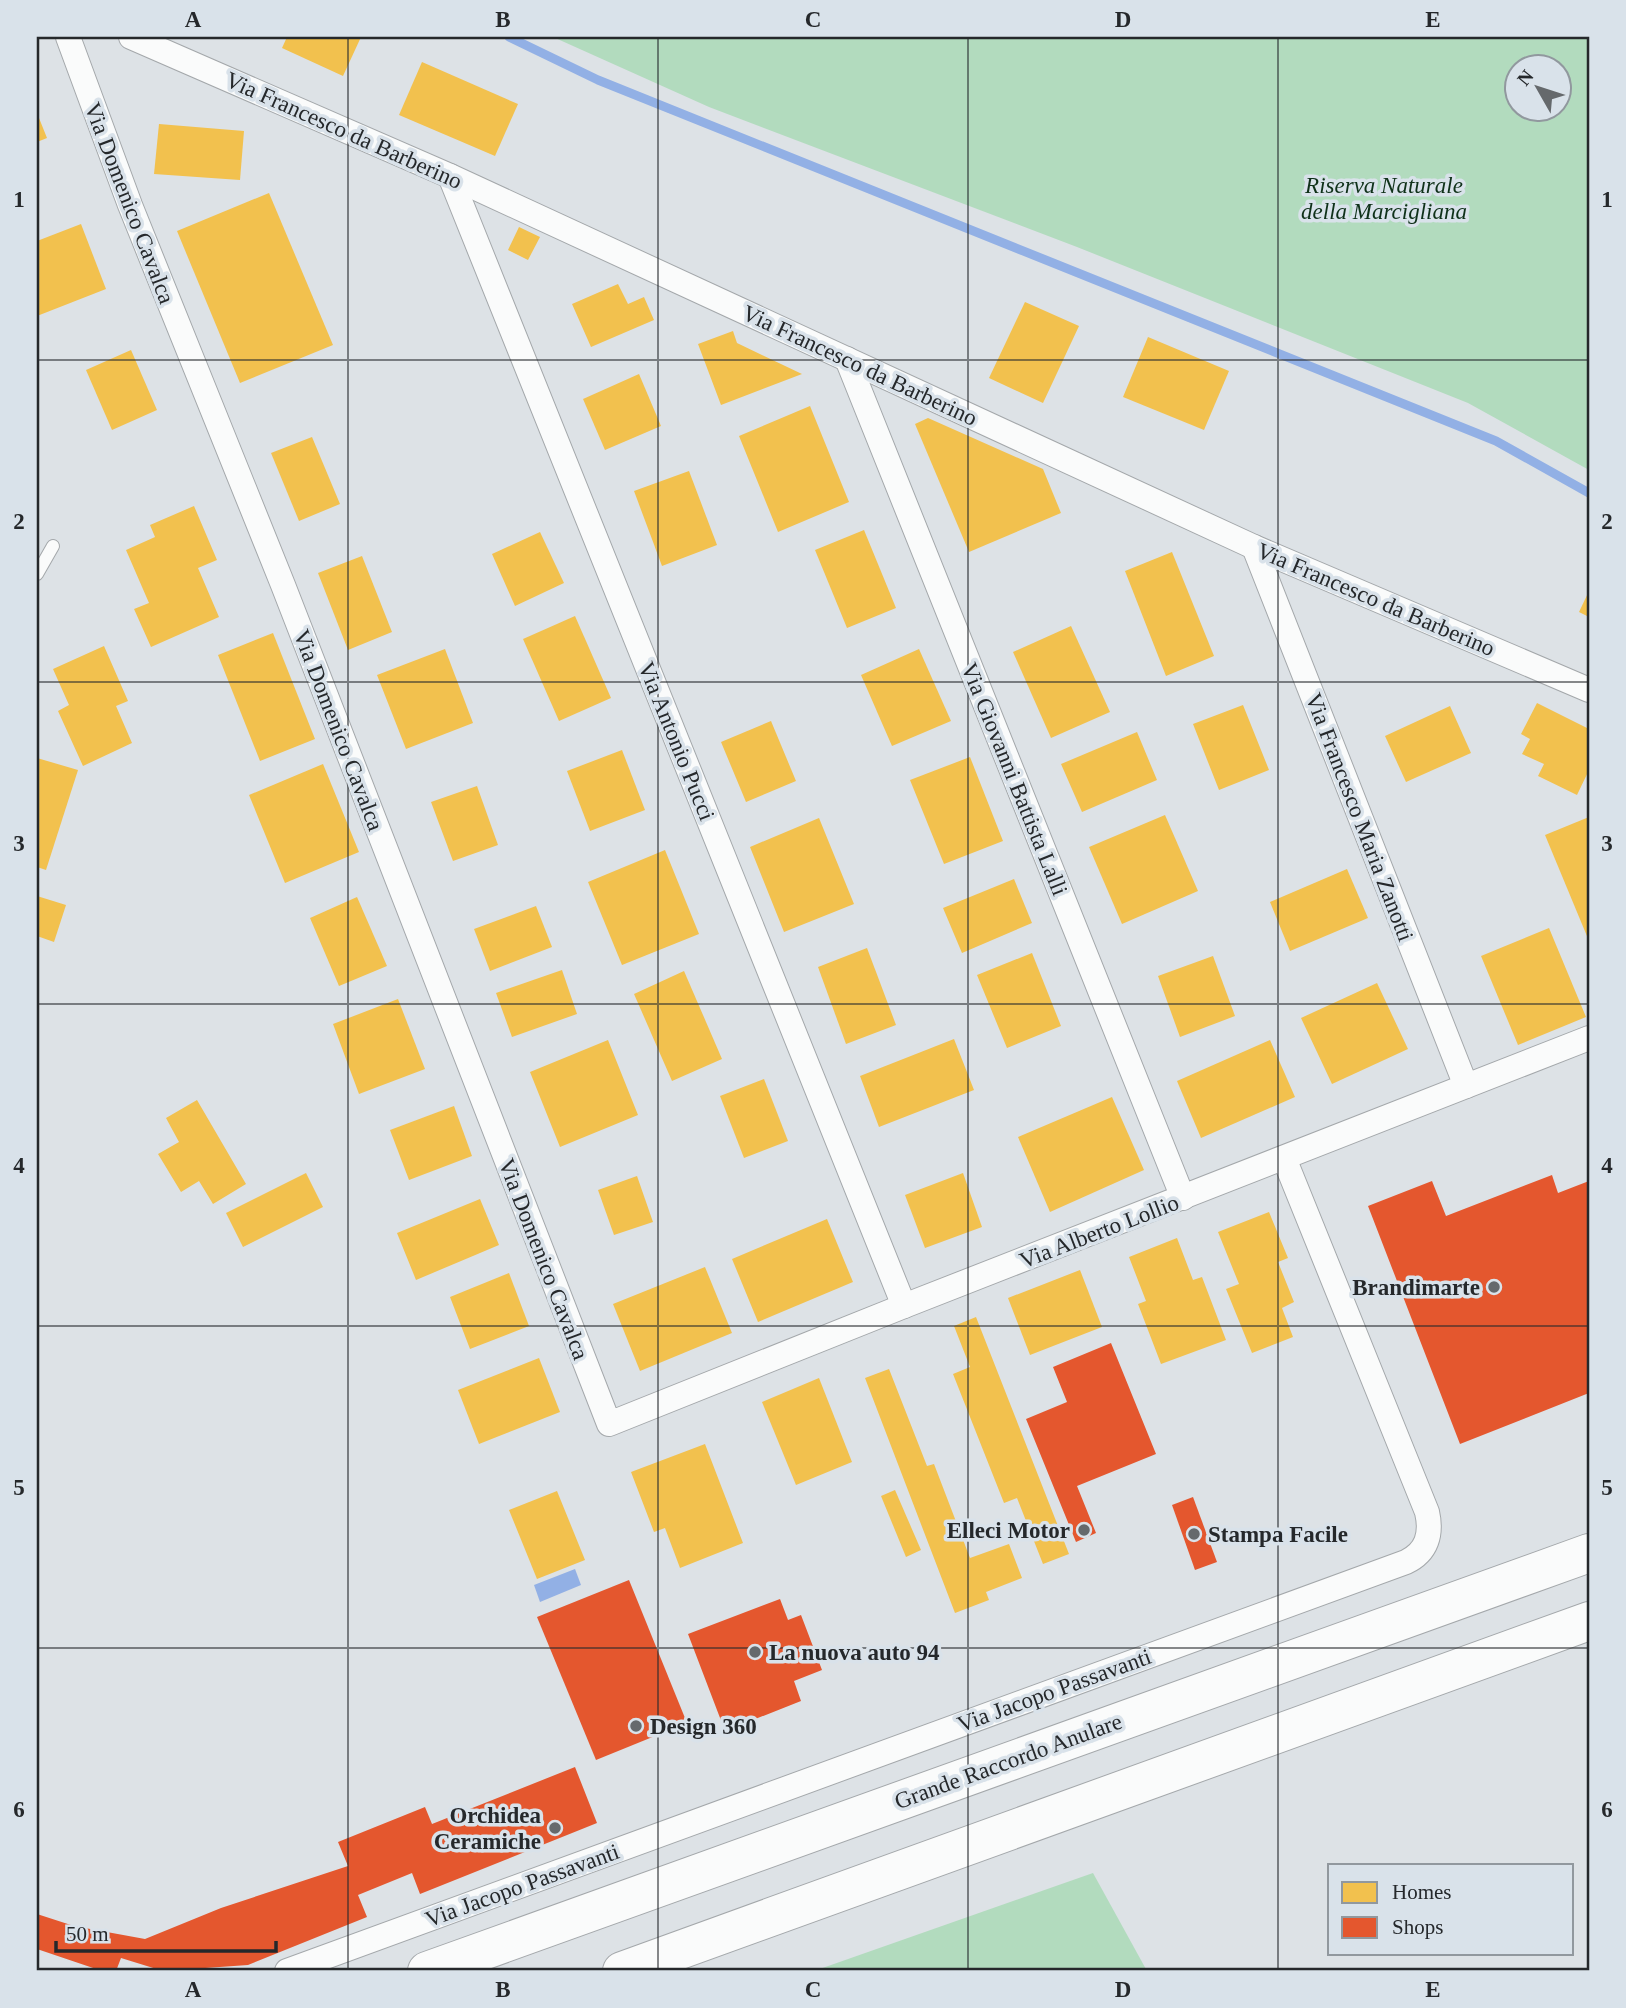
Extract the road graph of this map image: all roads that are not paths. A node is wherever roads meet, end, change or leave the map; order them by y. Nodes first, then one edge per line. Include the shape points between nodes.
1 (68, 37) edge
2 (131, 37) edge
3 (450, 176) junction
4 (847, 359) junction
5 (54, 545) dead end
6 (1254, 547) junction
7 (37, 574) edge
8 (1589, 690) edge
9 (1589, 1038) edge
10 (1466, 1086) junction
11 (1284, 1158) junction
12 (1183, 1198) junction
13 (904, 1306) junction
14 (609, 1424) joint
15 (1589, 1553) edge
16 (1589, 1621) edge
17 (287, 1971) edge
18 (428, 1971) edge
19 (622, 1971) edge

1 - 14 street, Via Domenico Cavalca
2 - 3 street, Via Francesco da Barberino
3 - 4 street, Via Francesco da Barberino
3 - 13 street, Via Antonio Pucci
4 - 6 street, Via Francesco da Barberino
4 - 12 street, Via Giovanni Battista Lalli
5 - 7 lane
6 - 8 street, Via Francesco da Barberino
6 - 10 street, Via Francesco Maria Zanotti
9 - 10 street, Via Alberto Lollio
10 - 11 street, Via Alberto Lollio
11 - 12 street, Via Alberto Lollio
11 - 17 street, Via Jacopo Passavanti via 1427,1512 1429,1533 1420,1553 1406,1562
12 - 13 street, Via Alberto Lollio
13 - 14 street, Via Alberto Lollio
15 - 18 highway, Grande Raccordo Anulare
16 - 19 highway

